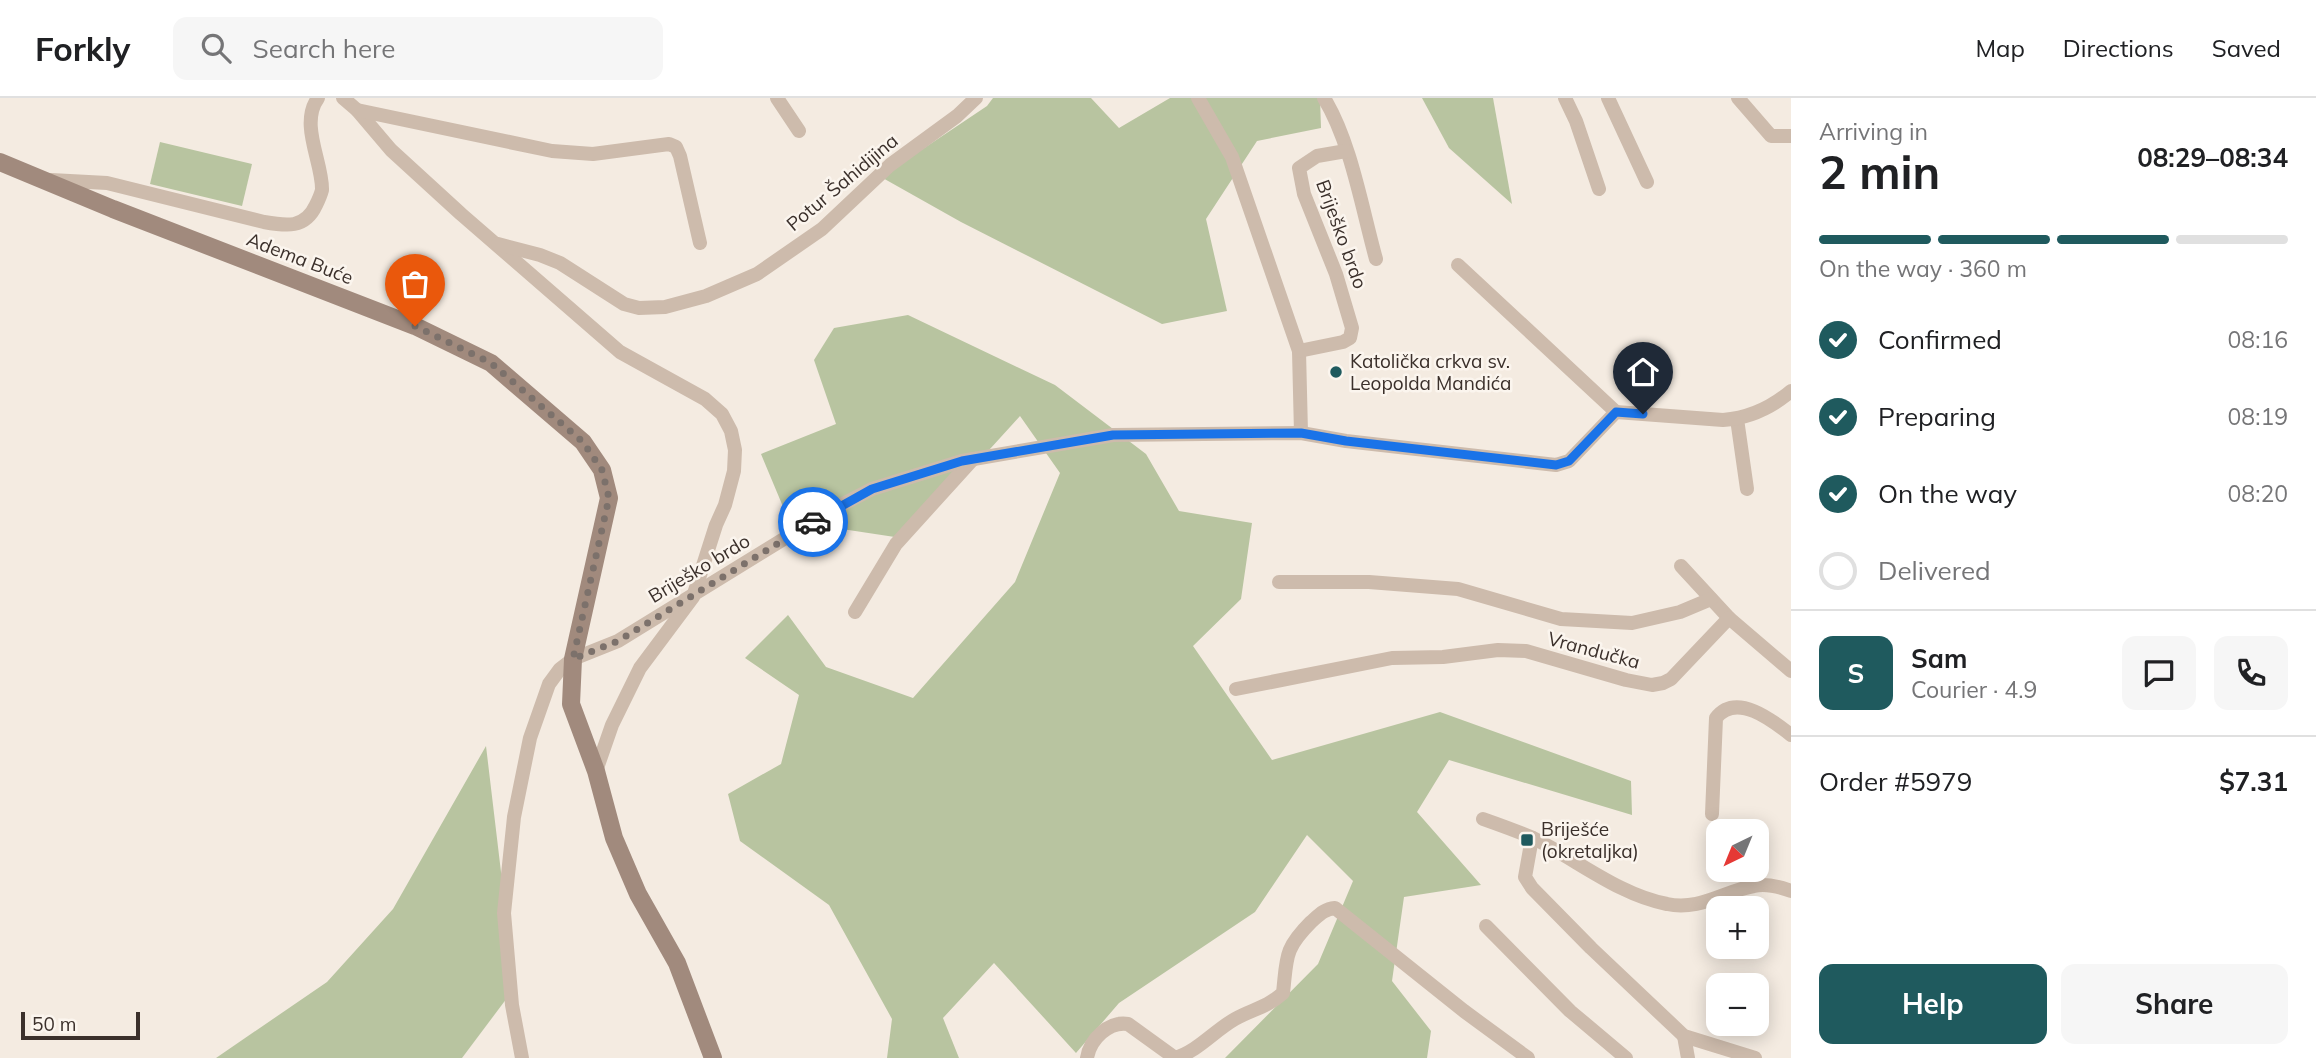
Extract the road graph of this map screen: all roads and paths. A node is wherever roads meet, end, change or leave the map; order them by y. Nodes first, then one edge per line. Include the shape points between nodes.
1 (318, 98) edge
2 (343, 98) edge
3 (776, 98) edge
4 (976, 98) edge
5 (1198, 98) edge
6 (1324, 98) edge
7 (1565, 98) edge
8 (1608, 98) edge
9 (1738, 98) edge
10 (357, 110) junction
11 (799, 131) dead end
12 (1791, 136) edge
13 (1346, 151) junction
14 (0, 162) edge
15 (46, 180) junction
16 (1647, 182) dead end
17 (1599, 189) dead end
18 (495, 243) junction
19 (700, 243) dead end
20 (1376, 259) dead end
21 (1458, 265) dead end
22 (1298, 351) junction
23 (1791, 391) edge
24 (1616, 412) junction
25 (1737, 419) junction
26 (1301, 433) junction
27 (973, 459) junction
28 (1747, 489) dead end
29 (1681, 566) dead end
30 (1279, 582) dead end
31 (693, 597) junction
32 (1711, 599) junction
33 (855, 612) dead end
34 (1729, 618) junction
35 (573, 659) junction
36 (1791, 671) edge
37 (1236, 689) dead end
38 (1791, 734) edge
39 (597, 771) junction
40 (1712, 814) dead end
41 (1483, 819) dead end
42 (1532, 838) junction
43 (1791, 891) edge
44 (1486, 926) dead end
45 (1684, 1036) junction
46 (522, 1058) edge
47 (713, 1058) edge
48 (1087, 1058) edge
49 (1528, 1058) edge
50 (1626, 1058) edge
51 (1688, 1058) edge
52 (1755, 1058) edge

1 - 15 street via 311,129 322,191 314,210 298,225 264,222 107,183
2 - 10 street, Potur Šahidijina
3 - 11 street
4 - 18 street, Potur Šahidijina via 890,165 822,229 757,274 706,296 639,308 624,304 559,263
5 - 22 street via 1232,157
6 - 13 street
7 - 17 street
8 - 16 street
9 - 12 street via 1771,135
10 - 18 street, Potur Šahidijina via 391,149
10 - 19 street, Potur Šahidijina via 552,150 593,153 669,144 680,156
13 - 20 street, Briješko brdo
13 - 22 street, Briješko brdo via 1317,156 1299,168 1304,194 1336,274 1352,328 1350,338
14 - 15 street, Adema Buće
15 - 35 street, Adema Buće via 415,326 491,363 583,442 602,470 609,498
18 - 31 street, Potur Šahidijina via 620,352 705,399 722,414 731,431 734,471
21 - 24 street
22 - 26 street
23 - 25 street via 1780,401
24 - 25 street
24 - 26 street, Briješko brdo via 1569,461 1556,465
25 - 28 street
26 - 27 street, Briješko brdo via 1113,435
27 - 31 street, Briješko brdo via 872,489
27 - 33 street via 896,544
29 - 32 street
30 - 32 street via 1369,582 1458,589 1562,620 1632,623
31 - 35 street, Briješko brdo via 618,641
31 - 39 street via 640,668 612,725
32 - 34 street
34 - 36 street
34 - 37 street, Vrandučka via 1671,678 1652,685 1526,651 1498,650 1392,658
35 - 39 street via 571,704
35 - 46 street via 549,684 530,738 514,817 504,914
38 - 40 street via 1750,709 1721,711 1716,718
39 - 47 street via 614,838 638,894 677,963
41 - 42 street
42 - 43 street via 1616,885 1665,904 1701,904 1755,885
42 - 45 street via 1525,877 1532,888
44 - 50 street via 1570,1011
45 - 51 street
45 - 52 street
48 - 49 street via 1102,1032 1119,1023 1128,1024 1175,1058 1236,1018 1270,1004 1283,993 1292,943 1328,909 1335,908

